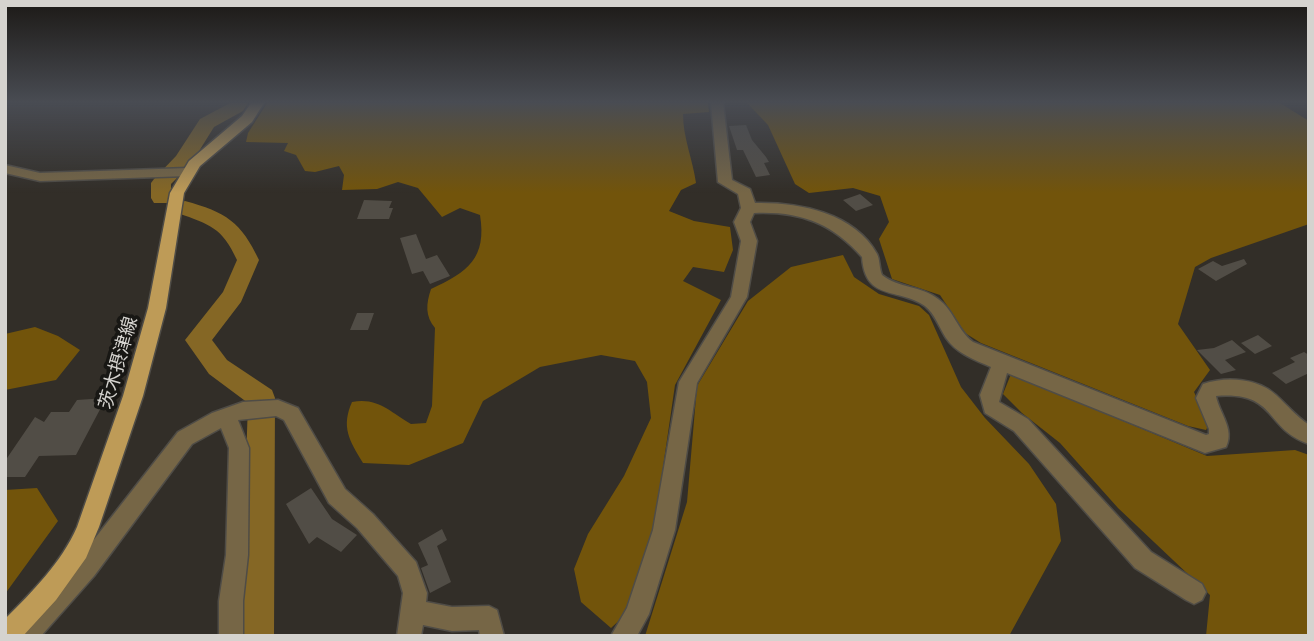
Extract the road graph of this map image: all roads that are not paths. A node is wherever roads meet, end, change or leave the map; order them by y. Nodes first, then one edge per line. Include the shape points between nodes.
1 (230, 133) edge
2 (720, 133) edge
3 (5, 169) edge
4 (183, 172) junction
5 (749, 208) junction
6 (1002, 363) junction
7 (234, 413) junction
8 (1309, 436) edge
9 (1194, 592) dead end
10 (413, 611) junction
11 (6, 636) edge
12 (24, 636) edge
13 (231, 636) edge
14 (409, 636) edge
15 (492, 636) edge
16 (623, 636) edge

1 - 4 main road, 茨木摂津線
2 - 5 street via 726,182 744,192
3 - 4 street via 40,177
4 - 11 main road, 茨木摂津線 via 157,308 133,396 88,527 78,550 48,592
5 - 6 street via 794,208 837,224 870,256 874,278 930,300 950,334
5 - 16 street via 742,222 749,241 739,297 688,382 664,530 636,614
6 - 8 street via 1205,444 1219,441 1206,398 1210,389 1252,388
6 - 9 street via 988,396 994,412 1021,425 1143,560
7 - 10 street via 278,408 291,414 337,496 408,570 415,593
7 - 12 street via 185,438 93,559
7 - 13 street via 239,447
10 - 14 street
10 - 15 street via 452,619 489,618

